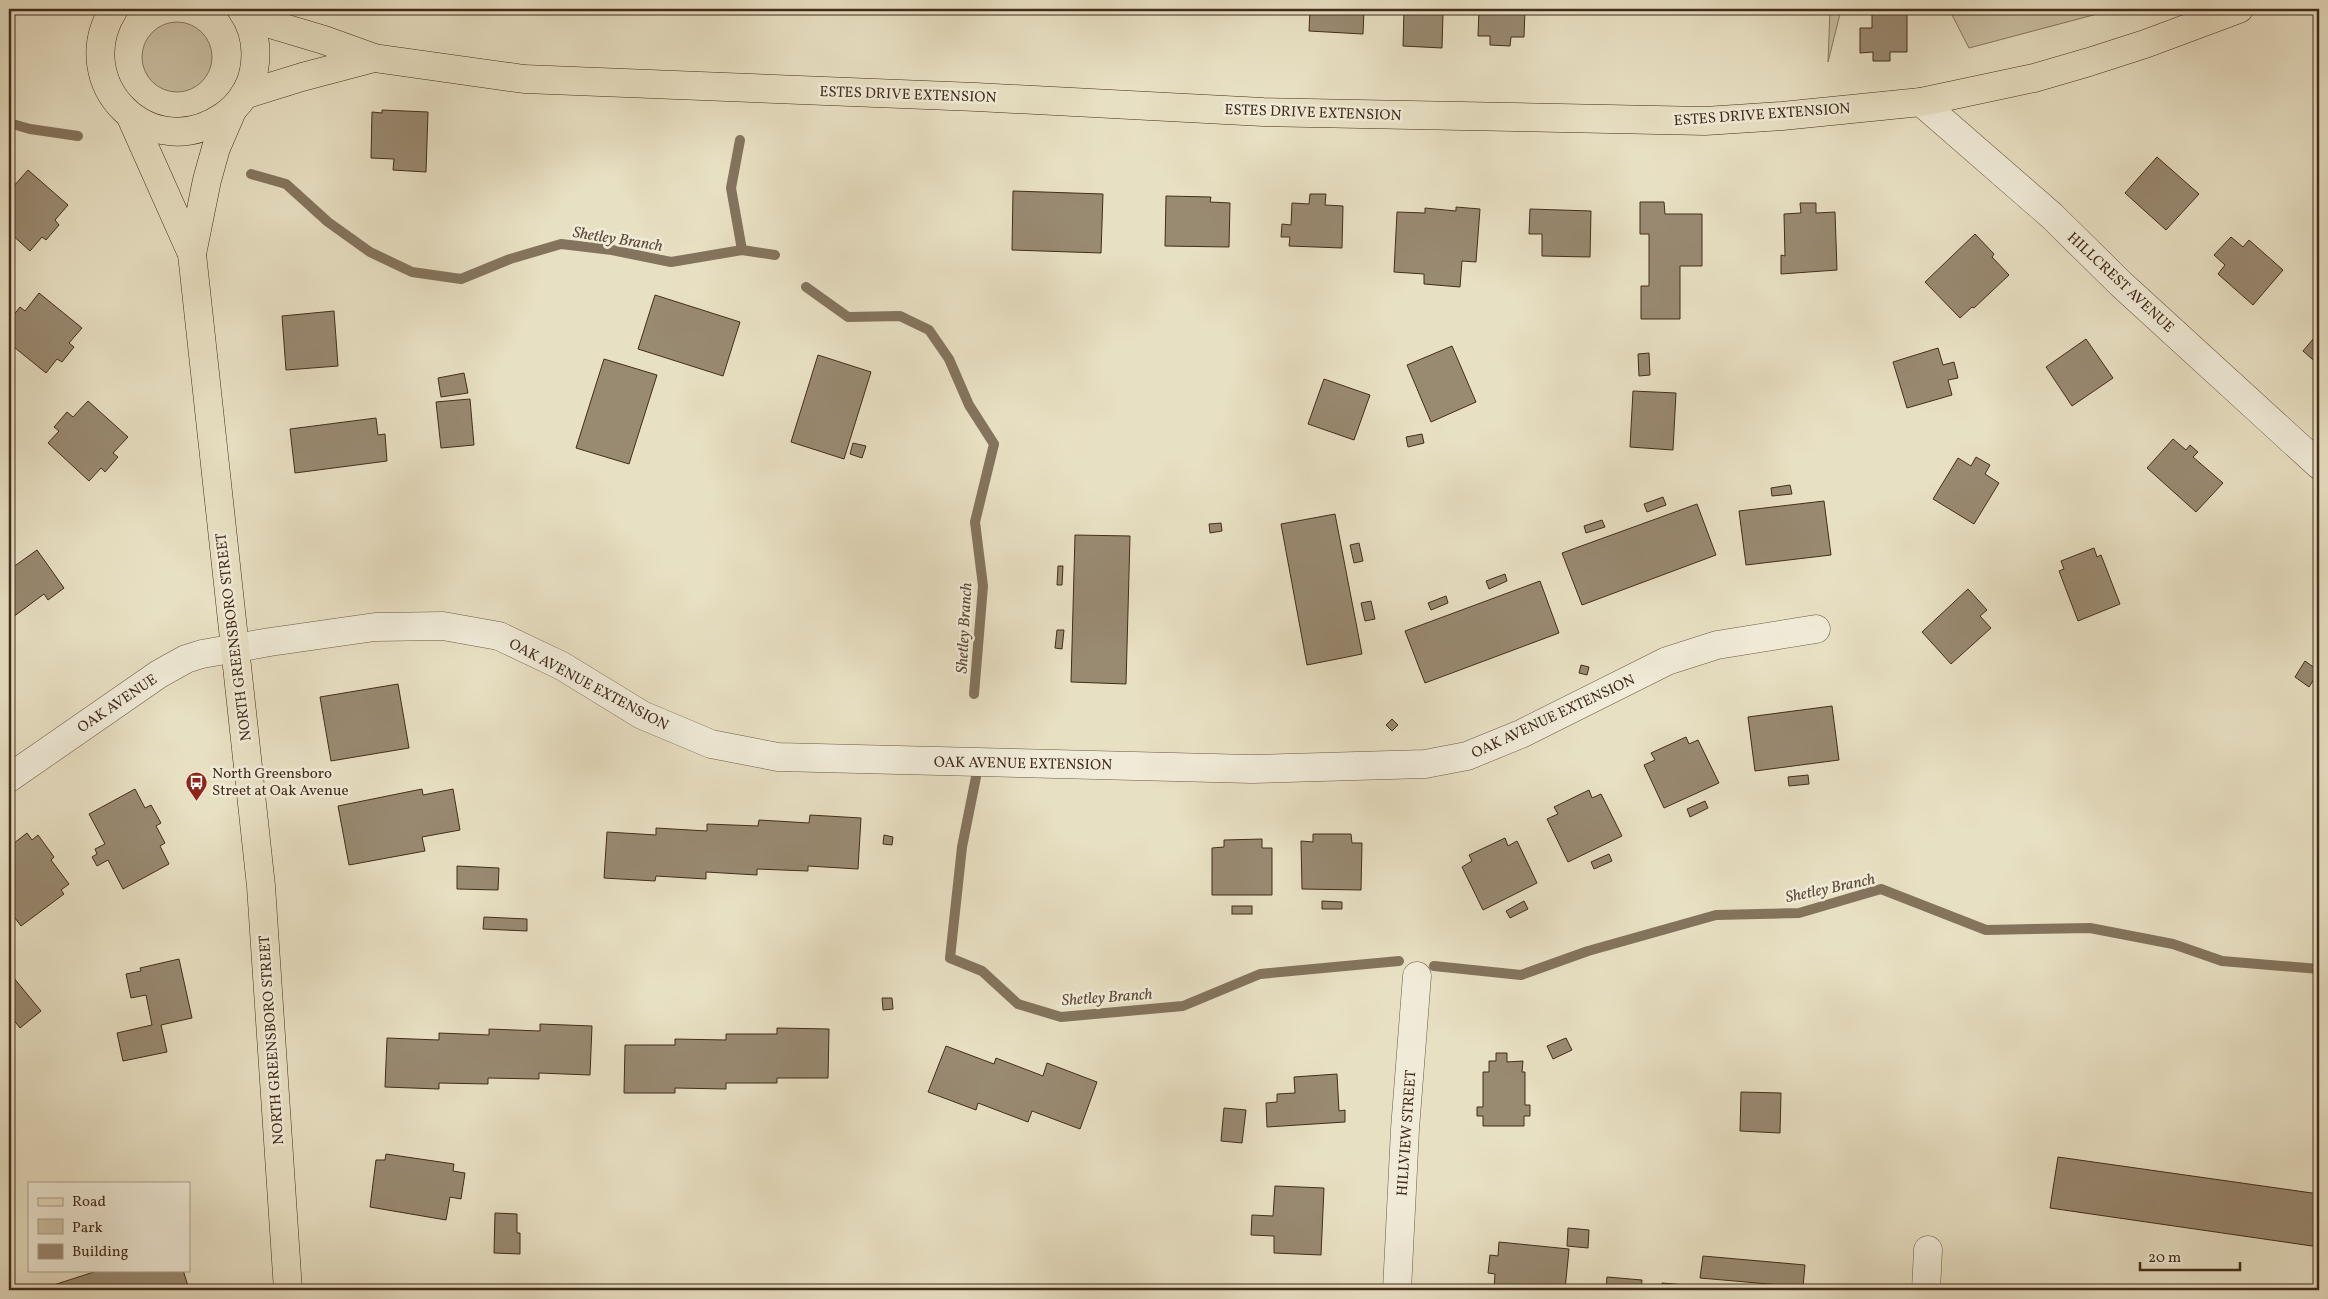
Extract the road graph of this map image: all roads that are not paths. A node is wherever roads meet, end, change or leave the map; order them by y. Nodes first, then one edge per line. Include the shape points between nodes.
1 (114, 9) edge
2 (2239, 9) edge
3 (244, 13) edge
4 (374, 58) junction
5 (1922, 102) junction
6 (238, 103) junction
7 (131, 117) junction
8 (192, 254) junction
9 (2319, 465) edge
10 (1816, 629) dead end
11 (235, 648) junction
12 (9, 778) edge
13 (1417, 976) dead end
14 (1928, 1250) dead end
15 (288, 1290) edge
16 (1397, 1290) edge
17 (1926, 1290) edge

1 - 7 main road via 100,40 100,62 105,84
2 - 5 main road, ESTES DRIVE EXTENSION via 2089,62 2034,78
3 - 4 main road, ESTES DRIVE EXTENSION
3 - 6 main road, NORTH GREENSBORO STREET via 254,36 256,57 253,77
4 - 5 main road, ESTES DRIVE EXTENSION via 524,80 976,97 1263,112 1704,121
4 - 6 main road, ESTES DRIVE EXTENSION via 302,76
5 - 9 street, HILLCREST AVENUE via 2052,216 2135,297
6 - 7 main road, ESTES DRIVE EXTENSION via 214,123 194,131 171,132 150,127
6 - 8 main road, NORTH GREENSBORO STREET via 214,156
7 - 8 main road, NORTH GREENSBORO STREET
8 - 11 main road, NORTH GREENSBORO STREET
10 - 11 street, OAK AVENUE EXTENSION via 1717,645 1668,662 1521,734 1467,756 1425,764 1252,769 778,757 711,744 642,715 562,666 499,636 443,626 375,628
11 - 12 street, OAK AVENUE via 202,654 173,666
11 - 15 main road, NORTH GREENSBORO STREET via 261,886
13 - 16 street, HILLVIEW STREET
14 - 17 street

